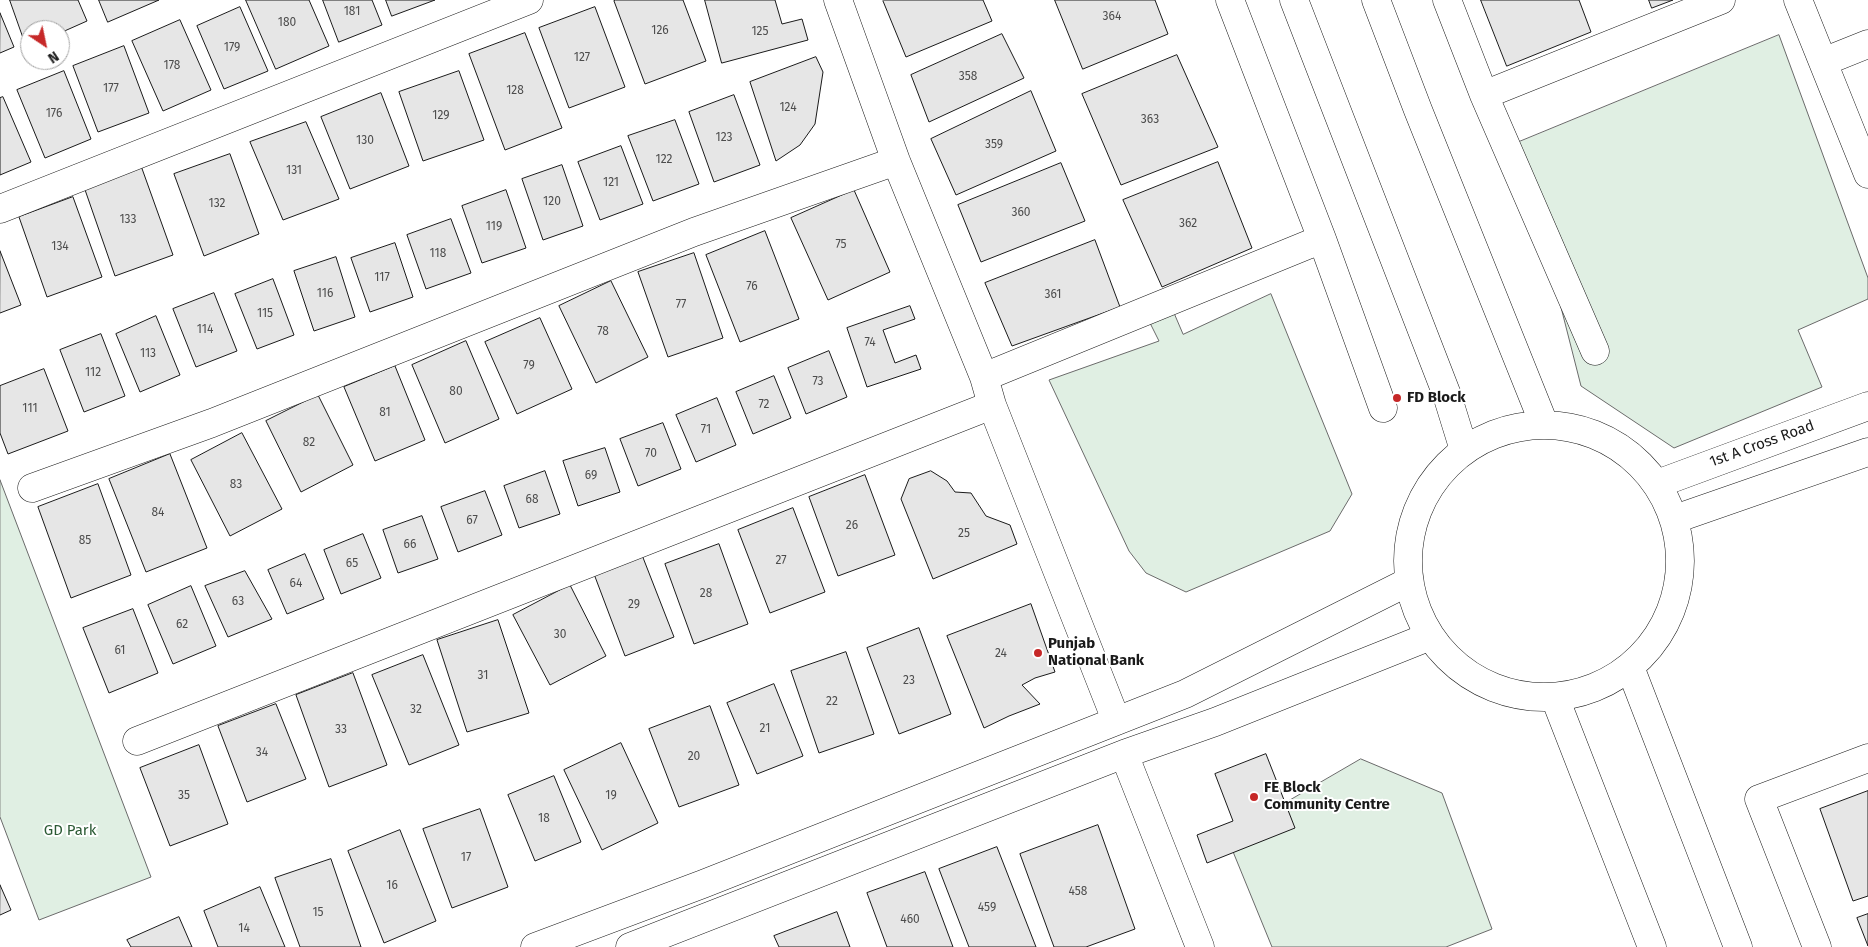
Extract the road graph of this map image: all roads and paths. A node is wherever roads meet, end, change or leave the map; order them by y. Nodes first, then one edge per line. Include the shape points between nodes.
1 (530, 0) edge
2 (838, 0) edge
3 (1230, 0) edge
4 (1294, 0) edge
5 (1376, 0) edge
6 (1447, 0) edge
7 (1720, 0) edge
8 (1798, 0) edge
9 (1868, 44) edge
10 (1823, 62) junction
11 (1484, 95) junction
12 (896, 161) junction
13 (1868, 174) edge
14 (0, 209) edge
15 (1322, 239) junction
16 (1595, 350) dead end
17 (984, 377) junction
18 (992, 405) junction
19 (1868, 406) edge
20 (1383, 408) dead end
21 (1544, 424) junction
22 (1464, 450) junction
23 (1868, 452) edge
24 (1657, 484) junction
25 (32, 488) dead end
26 (1675, 519) junction
27 (1408, 582) junction
28 (1428, 637) junction
29 (1630, 667) junction
30 (1555, 698) junction
31 (1116, 720) junction
32 (137, 741) dead end
33 (1124, 754) junction
34 (1868, 758) edge
35 (946, 788) junction
36 (956, 820) junction
37 (535, 947) edge
38 (630, 947) edge
39 (1200, 947) edge
40 (1652, 947) edge
41 (1738, 947) edge
42 (1817, 947) edge

1 - 14 street
2 - 12 street
3 - 15 street
4 - 22 street via 1447,395
5 - 21 street
6 - 11 street
7 - 11 street
8 - 10 street
9 - 10 street
10 - 13 street
11 - 16 street
12 - 17 street
12 - 25 street via 694,232 221,419
15 - 17 street
15 - 20 street
17 - 18 street
18 - 31 street
18 - 32 street
19 - 24 street, 1st A Cross Road
21 - 22 street via 1507,429
21 - 24 street via 1592,433 1633,456
22 - 27 street via 1433,481 1412,524
23 - 26 street
24 - 26 street
26 - 29 street via 1681,555 1674,603 1652,645
27 - 28 street via 1418,617
27 - 31 street via 1185,694
28 - 30 street via 1445,657 1484,685 1529,698
28 - 33 street via 1215,722
29 - 30 street via 1595,688
29 - 41 street
30 - 40 street
31 - 35 street
33 - 36 street
33 - 39 street
34 - 42 street via 1760,799
35 - 36 street
35 - 37 street
36 - 38 street

